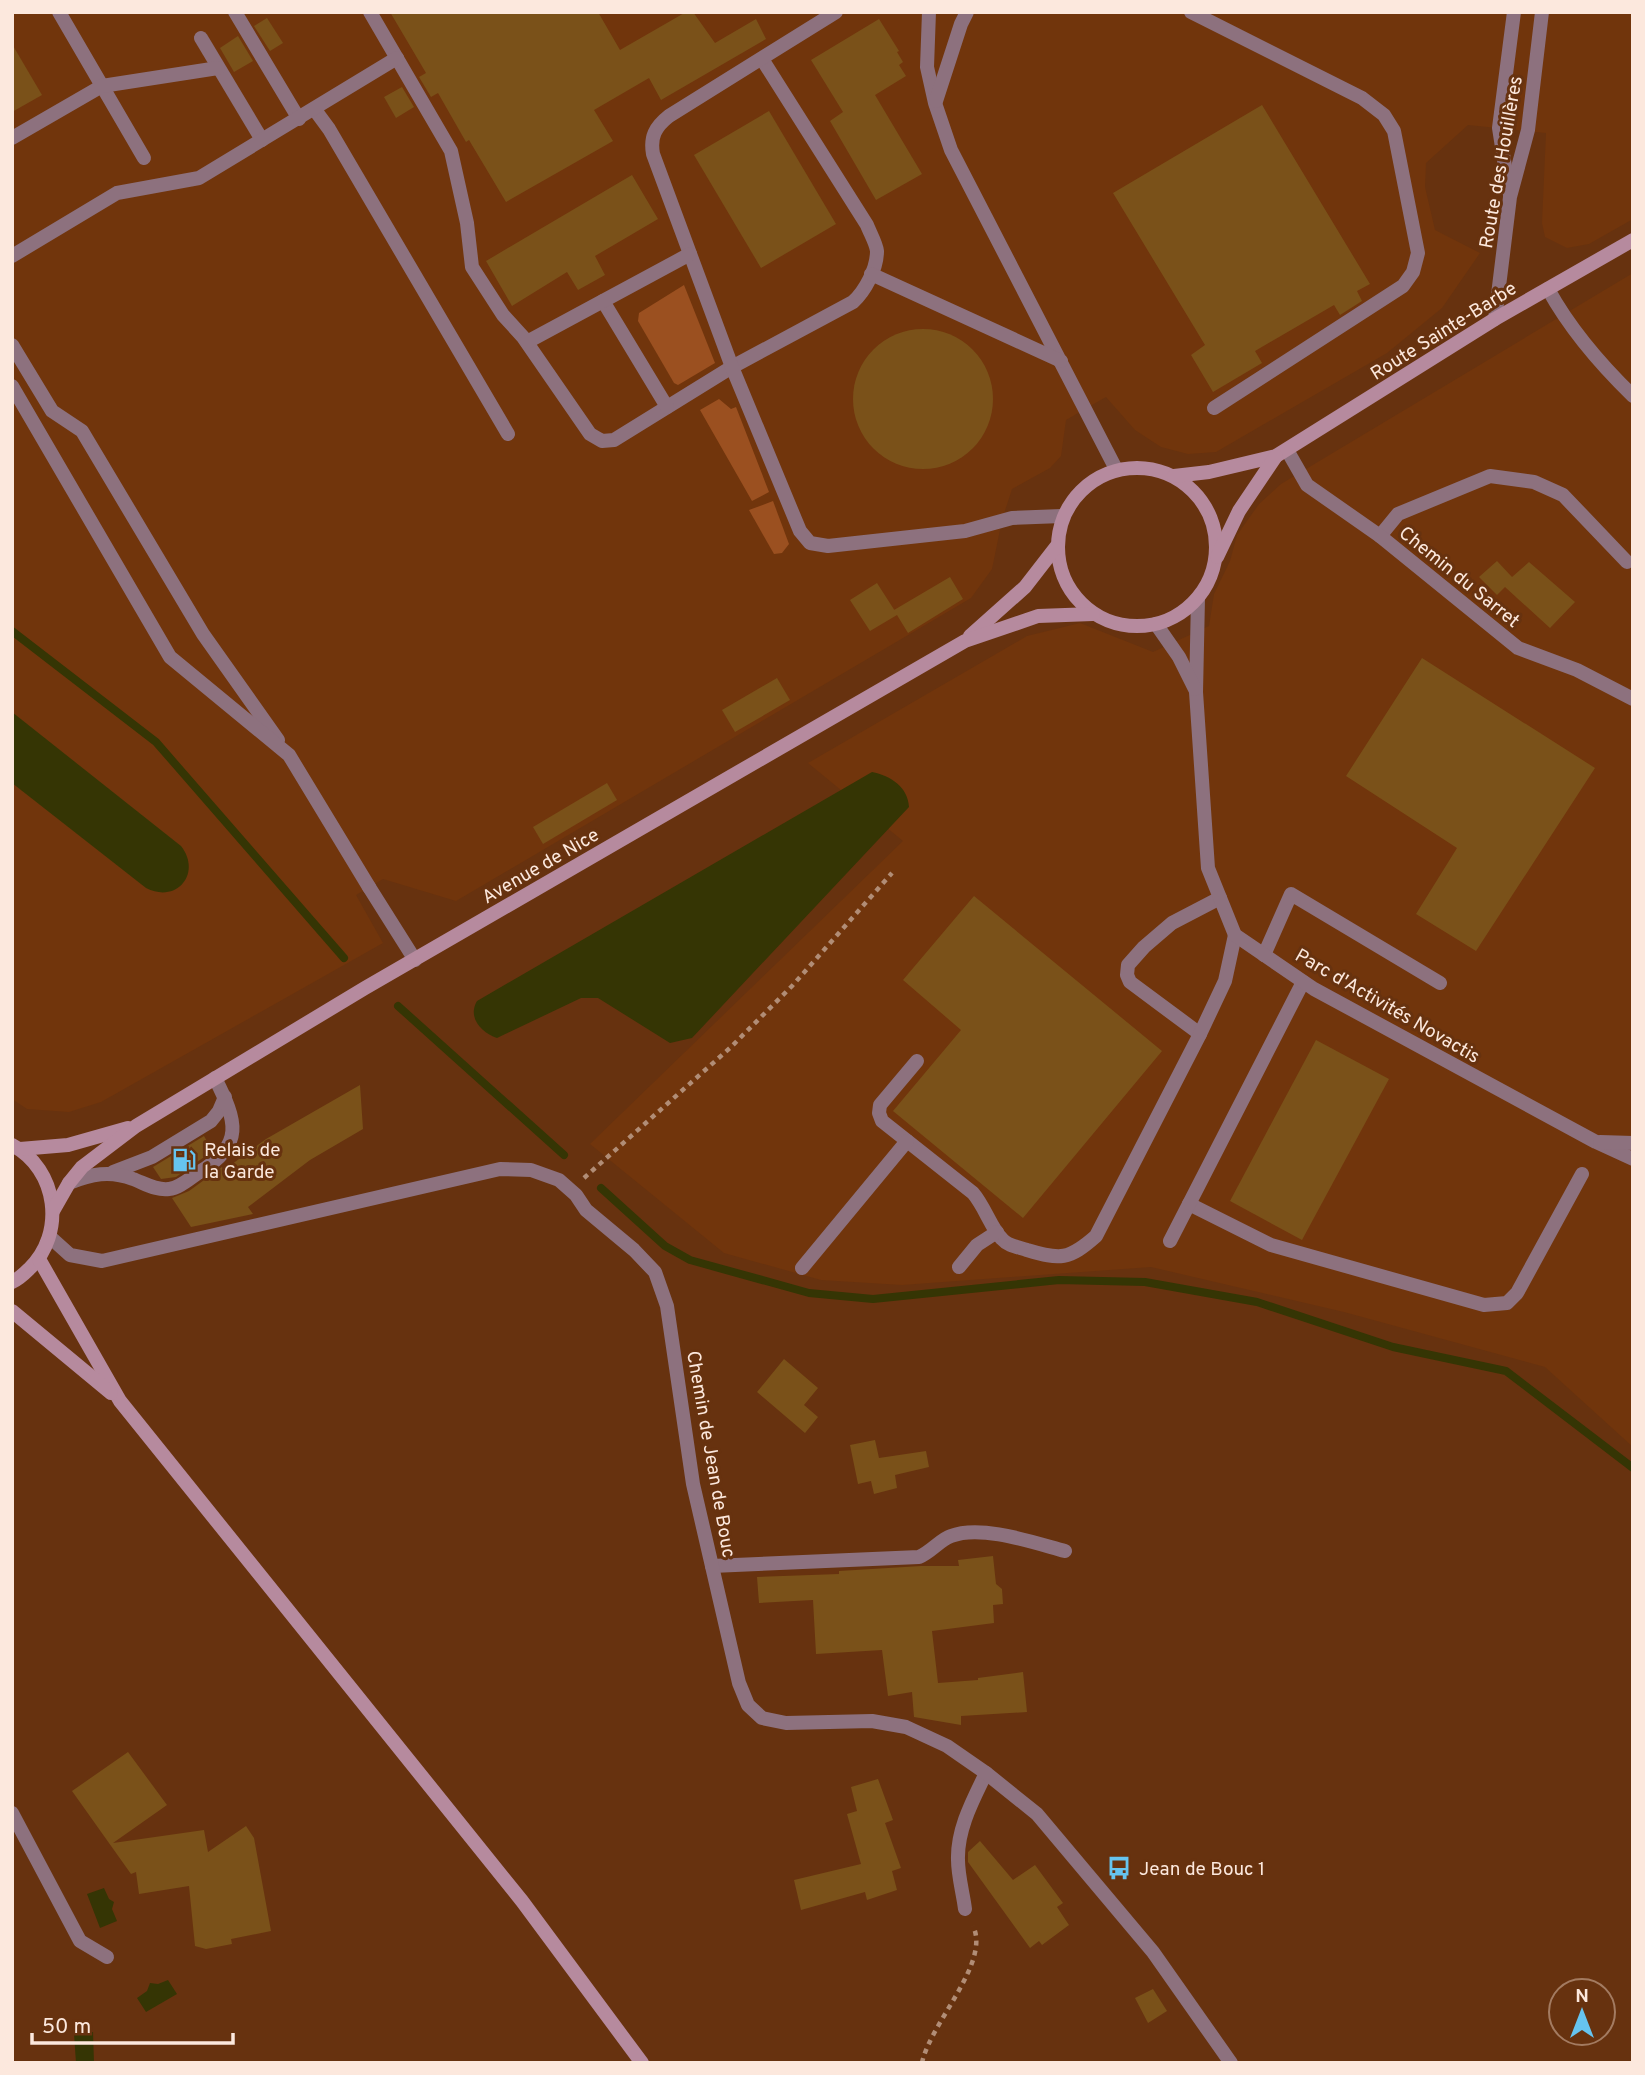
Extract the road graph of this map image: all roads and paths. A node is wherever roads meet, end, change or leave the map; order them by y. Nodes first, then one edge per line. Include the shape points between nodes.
1 (58, 12) edge
2 (235, 12) edge
3 (370, 12) edge
4 (836, 12) edge
5 (929, 12) edge
6 (967, 12) edge
7 (1514, 12) edge
8 (1542, 12) edge
9 (1197, 13) edge
10 (201, 38) dead end
11 (397, 58) junction
12 (762, 59) junction
13 (218, 68) junction
14 (102, 86) junction
15 (935, 103) junction
16 (315, 110) junction
17 (299, 119) junction
18 (12, 138) edge
19 (262, 140) junction
20 (144, 158) dead end
21 (1510, 197) junction
22 (1633, 240) edge
23 (690, 254) junction
24 (12, 256) edge
25 (871, 274) junction
26 (1548, 289) junction
27 (603, 301) junction
28 (1495, 319) junction
29 (527, 342) junction
30 (12, 345) edge
31 (1060, 361) junction
32 (732, 367) junction
33 (12, 386) edge
34 (1633, 396) edge
35 (667, 407) junction
36 (1214, 408) dead end
37 (508, 434) dead end
38 (1282, 453) junction
39 (1116, 470) junction
40 (1174, 476) junction
41 (1062, 516) junction
42 (1380, 536) junction
43 (1056, 547) junction
44 (1215, 561) junction
45 (1627, 562) dead end
46 (1198, 598) junction
47 (1093, 614) junction
48 (1156, 624) junction
49 (965, 641) junction
50 (1196, 692) junction
51 (1633, 699) edge
52 (289, 755) junction
53 (892, 873) dead end
54 (1220, 898) junction
55 (1235, 935) junction
56 (1264, 955) junction
57 (415, 960) junction
58 (1303, 982) junction
59 (1440, 983) dead end
60 (1200, 1034) junction
61 (917, 1061) dead end
62 (215, 1078) junction
63 (225, 1097) junction
64 (136, 1126) junction
65 (907, 1141) junction
66 (1596, 1142) junction
67 (1633, 1143) edge
68 (16, 1147) edge
69 (1633, 1159) edge
70 (108, 1173) junction
71 (1582, 1174) dead end
72 (69, 1183) junction
73 (570, 1190) junction
74 (1189, 1204) junction
75 (53, 1211) junction
76 (997, 1231) junction
77 (50, 1237) junction
78 (1170, 1241) dead end
79 (39, 1259) junction
80 (958, 1267) dead end
81 (802, 1268) dead end
82 (12, 1282) edge
83 (12, 1311) edge
84 (120, 1401) junction
85 (1065, 1552) dead end
86 (712, 1566) junction
87 (986, 1773) junction
88 (12, 1813) edge
89 (965, 1909) joint
90 (107, 1957) dead end
91 (642, 2063) edge
92 (922, 2063) edge
93 (1231, 2063) edge

1 - 14 street
2 - 17 street
3 - 11 street
4 - 12 street
5 - 15 street via 927,67
6 - 15 street
7 - 21 street via 1500,128
8 - 21 street, Route des Houillères via 1528,130
9 - 36 street via 1362,98 1384,114 1394,131 1418,253 1403,286
10 - 13 street
11 - 16 street
11 - 29 street via 451,151 472,267
12 - 23 street via 669,116 654,132 653,154
12 - 25 street via 867,225 877,252
13 - 14 street
13 - 19 street
14 - 18 street
14 - 20 street
15 - 31 street via 951,150
16 - 17 street
16 - 37 street
17 - 19 street
19 - 24 street via 198,178 117,193
21 - 28 street, Route des Houillères
22 - 26 main road, Route Sainte-Barbe
23 - 27 street
23 - 32 street
25 - 31 street
25 - 32 street via 863,293 853,302
26 - 28 main road, Route Sainte-Barbe
26 - 34 street via 1581,339
27 - 29 street
27 - 35 street
28 - 38 main road, Route Sainte-Barbe
29 - 35 street via 595,439 614,440
30 - 52 street via 52,411 82,431 203,634
31 - 39 street
32 - 35 street
32 - 41 street via 800,531 810,543 828,546 912,538 974,530 1012,518
33 - 52 street via 170,657
38 - 40 main road, Route Sainte-Barbe
38 - 42 street, Chemin du Sarret via 1307,485
38 - 44 main road, Route Sainte-Barbe via 1239,511
39 - 40 main road via 1146,467
39 - 41 main road via 1094,479 1075,495
40 - 44 main road via 1194,491 1208,512 1215,536
41 - 43 main road
42 - 45 street via 1398,514 1490,476 1534,482 1563,495
42 - 51 street, Chemin du Sarret via 1518,648 1577,670
43 - 47 main road via 1066,585
43 - 49 main road, Avenue de Nice via 1025,587
44 - 46 main road
46 - 48 main road via 1173,621
46 - 50 street
47 - 48 main road via 1116,624
47 - 49 main road, Avenue de Nice via 1038,616
48 - 50 street
49 - 57 main road, Avenue de Nice
50 - 54 street via 1208,868
52 - 57 street
53 - 73 path via 731,1047
54 - 55 street
54 - 60 street via 1172,923 1128,965 1130,982
55 - 56 street, Parc d'Activités Novactis
55 - 60 street via 1225,981
56 - 58 street, Parc d'Activités Novactis
56 - 59 street via 1291,894
57 - 62 main road, Avenue de Nice
58 - 66 street, Parc d'Activités Novactis
58 - 74 street
60 - 76 street via 1096,1236 1066,1256 1052,1258 1009,1245
61 - 65 street via 880,1105 882,1121
62 - 63 street
62 - 64 main road, Avenue de Nice
63 - 70 street via 211,1121 152,1157
63 - 70 street via 232,1111 232,1133 218,1161 169,1189
64 - 68 main road, Avenue de Nice via 68,1145
64 - 72 main road, Avenue de Nice via 82,1167
65 - 76 street via 973,1193
65 - 81 street
66 - 67 street, Parc d'Activités Novactis
66 - 69 street, Parc d'Activités Novactis
68 - 75 main road via 37,1166 49,1188
70 - 72 street
71 - 74 street via 1517,1293 1507,1303 1485,1305 1271,1245
72 - 75 main road, Avenue de Nice
73 - 77 street, Chemin de Jean de Bouc via 559,1180 531,1170 500,1169 102,1261 70,1255
73 - 86 street, Chemin de Jean de Bouc via 648,1265 663,1295 693,1484
74 - 78 street
75 - 77 main road
76 - 80 street
77 - 79 main road
79 - 82 main road
79 - 84 main road
83 - 84 main road
84 - 91 main road via 522,1901
85 - 86 street via 1006,1535 955,1534 919,1557
86 - 87 street, Chemin de Jean de Bouc via 738,1684 748,1705 762,1718 786,1723 872,1721 906,1727 947,1746
87 - 89 street via 969,1807 960,1841
87 - 93 street, Chemin de Jean de Bouc via 1037,1814 1153,1952
88 - 90 street via 80,1941
89 - 92 path via 977,1933 976,1951

